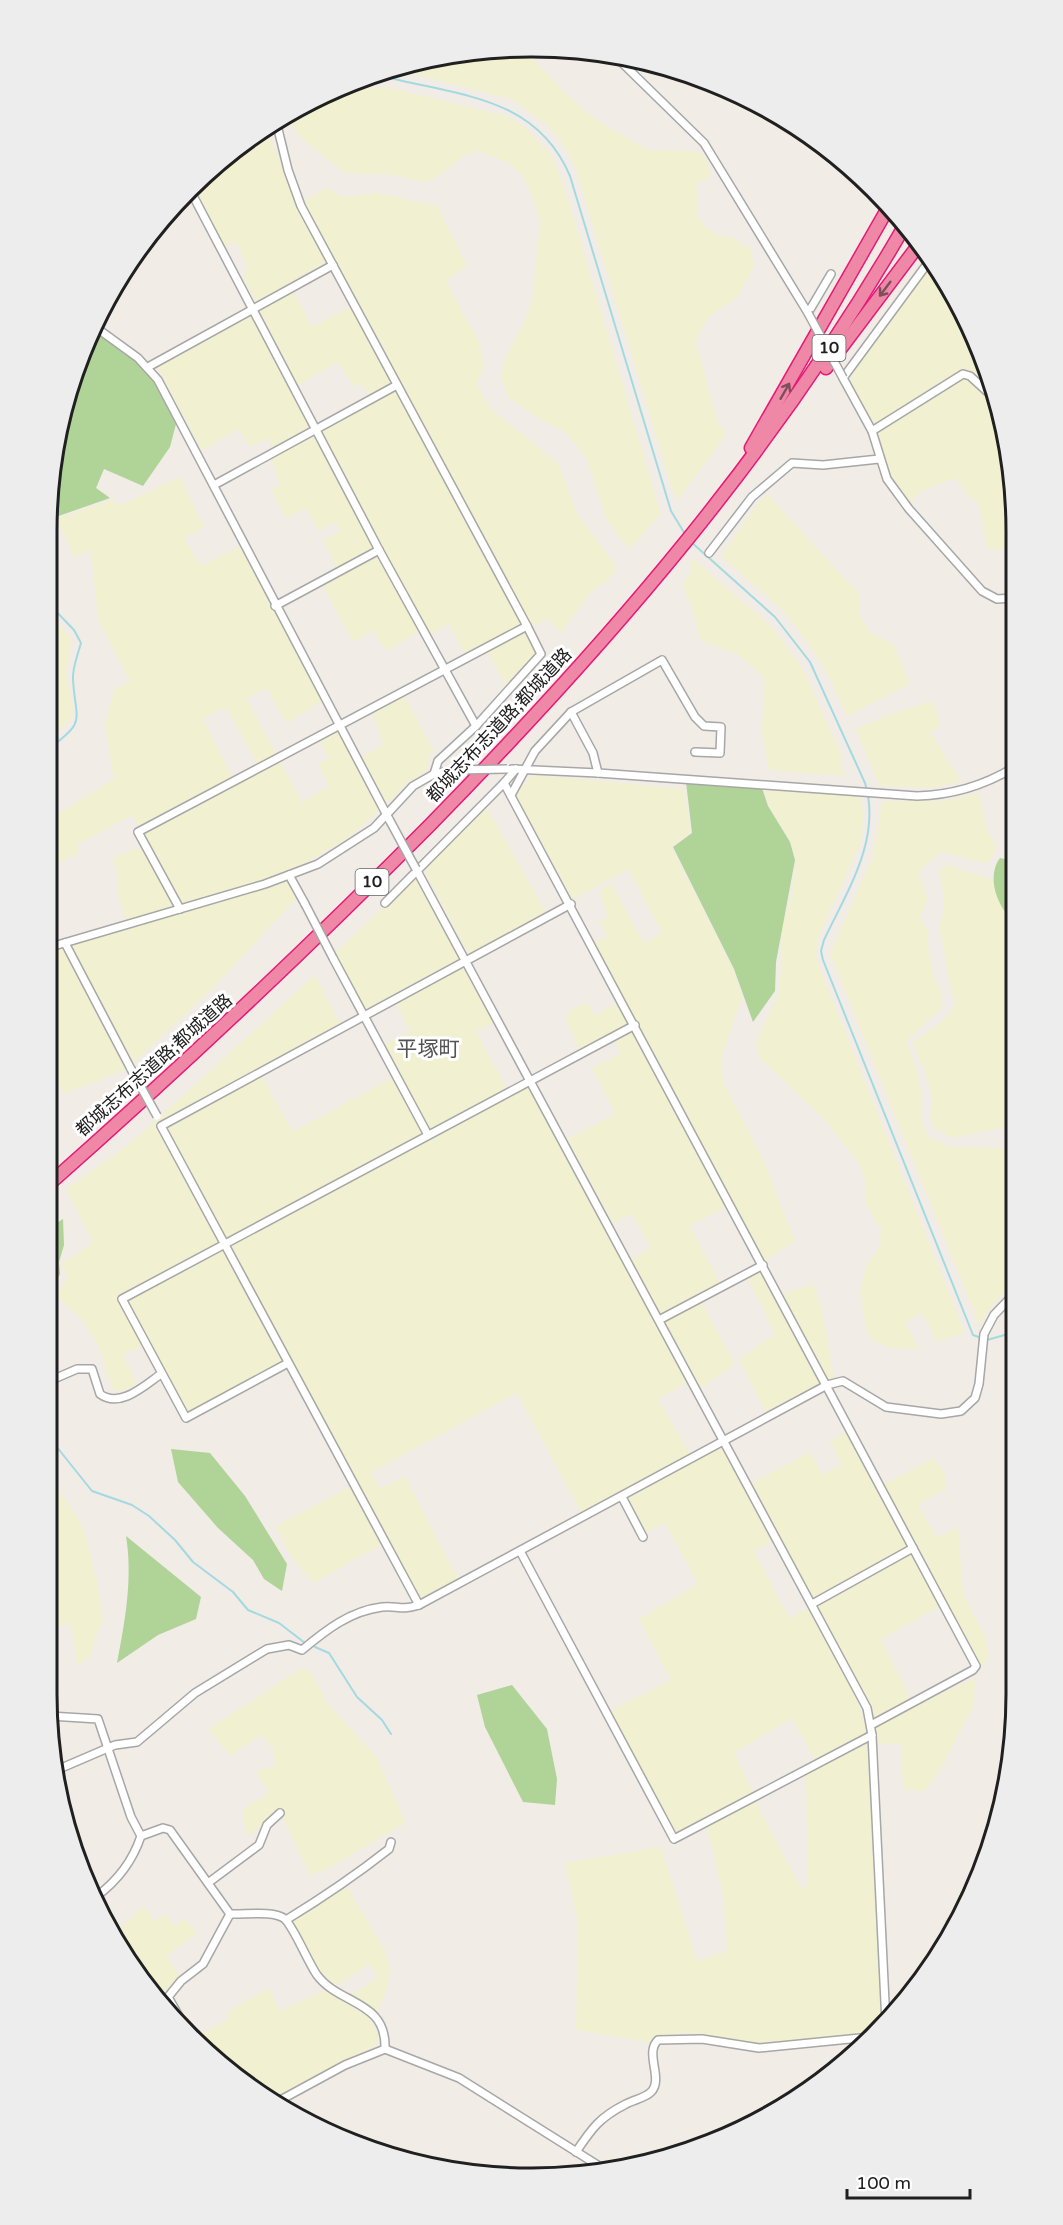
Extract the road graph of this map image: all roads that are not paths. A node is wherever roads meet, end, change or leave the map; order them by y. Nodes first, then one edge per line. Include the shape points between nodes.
1 (626, 66) edge
2 (278, 131) edge
3 (194, 198) edge
4 (884, 215) edge
5 (900, 233) edge
6 (914, 251) edge
7 (333, 265) junction
8 (925, 267) edge
9 (831, 274) dead end
10 (252, 308) junction
11 (808, 313) junction
12 (101, 332) edge
13 (148, 367) junction
14 (843, 378) junction
15 (397, 385) junction
16 (984, 389) edge
17 (316, 429) junction
18 (872, 431) junction
19 (879, 459) junction
20 (746, 467) junction
21 (214, 485) junction
22 (710, 512) junction
23 (379, 550) junction
24 (709, 553) dead end
25 (1006, 598) edge
26 (275, 606) junction
27 (527, 626) junction
28 (444, 670) junction
29 (571, 712) junction
30 (339, 726) junction
31 (476, 726) junction
32 (695, 752) dead end
33 (516, 769) junction
34 (525, 770) junction
35 (1006, 772) edge
36 (598, 773) junction
37 (434, 774) junction
38 (504, 783) junction
39 (511, 795) junction
40 (388, 818) junction
41 (416, 870) junction
42 (290, 875) junction
43 (385, 903) dead end
44 (571, 904) junction
45 (180, 909) junction
46 (65, 943) junction
47 (57, 945) edge
48 (466, 962) junction
49 (365, 1016) junction
50 (634, 1025) junction
51 (531, 1081) junction
52 (162, 1126) junction
53 (428, 1136) junction
54 (57, 1176) edge
55 (225, 1245) junction
56 (763, 1265) junction
57 (1006, 1302) edge
58 (659, 1320) junction
59 (288, 1363) junction
60 (161, 1374) junction
61 (57, 1378) edge
62 (827, 1385) junction
63 (725, 1441) junction
64 (622, 1497) junction
65 (643, 1537) dead end
66 (914, 1548) junction
67 (520, 1551) junction
68 (812, 1604) junction
69 (419, 1605) junction
70 (58, 1716) edge
71 (871, 1725) junction
72 (872, 1735) junction
73 (108, 1748) junction
74 (63, 1767) edge
75 (280, 1813) dead end
76 (141, 1836) junction
77 (391, 1842) dead end
78 (208, 1883) junction
79 (101, 1893) edge
80 (230, 1914) junction
81 (286, 1920) junction
82 (169, 1999) edge
83 (885, 2009) edge
84 (857, 2038) edge
85 (385, 2049) junction
86 (284, 2098) edge
87 (576, 2152) junction
88 (592, 2163) edge

1 - 11 street via 704,143
2 - 7 street via 301,206
3 - 10 street
22 -> 4 highway via 761,432
5 - 20 highway, 都城志布志道路;都城道路 / 10 via 812,375
6 -> 20 highway via 772,439
7 - 10 street
7 - 15 street
8 - 14 street
9 - 11 street
10 - 13 street
10 - 17 street
11 - 14 street, bridge
12 - 13 street
13 - 21 street
14 - 18 street
15 - 17 street
15 - 27 street
16 - 18 street via 963,374
17 - 21 street
17 - 23 street
18 - 19 street
19 - 24 street via 823,465 792,463 752,497
19 - 25 street via 909,508 976,585 990,597
20 - 22 highway, 都城志布志道路;都城道路 / 10
21 - 26 street
22 - 54 highway, 都城志布志道路;都城道路 / 10 via 605,638 404,851 198,1051
23 - 26 street
23 - 28 street
26 - 30 street
27 - 28 street
27 - 31 street via 541,654
28 - 30 street
28 - 31 street
29 - 32 street via 662,660 695,717 704,726 721,727 720,753
29 - 34 street via 535,751
29 - 36 street via 593,753
30 - 40 street
30 - 45 street via 138,832
31 - 37 street via 438,760
33 - 34 street
33 - 37 street, bridge
33 - 38 street
34 - 36 street
34 - 39 street
35 - 36 street via 984,784 946,794 917,796
37 - 40 street via 412,786
38 - 39 street
38 - 41 street
39 - 44 street
40 - 41 street, bridge
40 - 42 street via 338,854
41 - 43 street
41 - 48 street
42 - 45 street
42 - 49 street, bridge
44 - 48 street
44 - 50 street
45 - 46 street
46 - 47 street
46 - 52 street, bridge
48 - 49 street
48 - 51 street
49 - 52 street
49 - 53 street
50 - 51 street
50 - 56 street
51 - 53 street
51 - 58 street
52 - 55 street
53 - 55 street
55 - 59 street
55 - 60 street via 122,1299
56 - 58 street
56 - 62 street
57 - 62 street via 984,1334 975,1398 955,1413 898,1410 843,1381
58 - 63 street
59 - 60 street via 186,1418
59 - 69 street
60 - 61 street via 115,1400 100,1394 95,1373 87,1368
62 - 63 street
62 - 66 street
63 - 64 street
63 - 68 street
64 - 65 street
64 - 67 street
66 - 68 street
66 - 71 street via 975,1669
67 - 69 street
67 - 72 street via 674,1839
68 - 71 street via 860,1693
69 - 73 street via 406,1609 381,1607 348,1617 303,1650 289,1645 267,1648 195,1693 137,1742
70 - 73 street via 98,1719
71 - 72 street
72 - 83 street
73 - 74 street
73 - 76 street
75 - 78 street via 267,1825 259,1845
76 - 78 street via 163,1828 170,1830
76 - 79 street via 114,1883
77 - 81 street via 389,1849 358,1869 345,1883
78 - 80 street
80 - 81 street via 278,1916
80 - 82 street via 203,1964 181,1981
81 - 85 street via 324,1983 370,2010 385,2039
84 - 87 street via 759,2048 702,2039 658,2040 653,2048 655,2087 650,2094 596,2122
85 - 86 street
85 - 87 street via 459,2078
87 - 88 street

